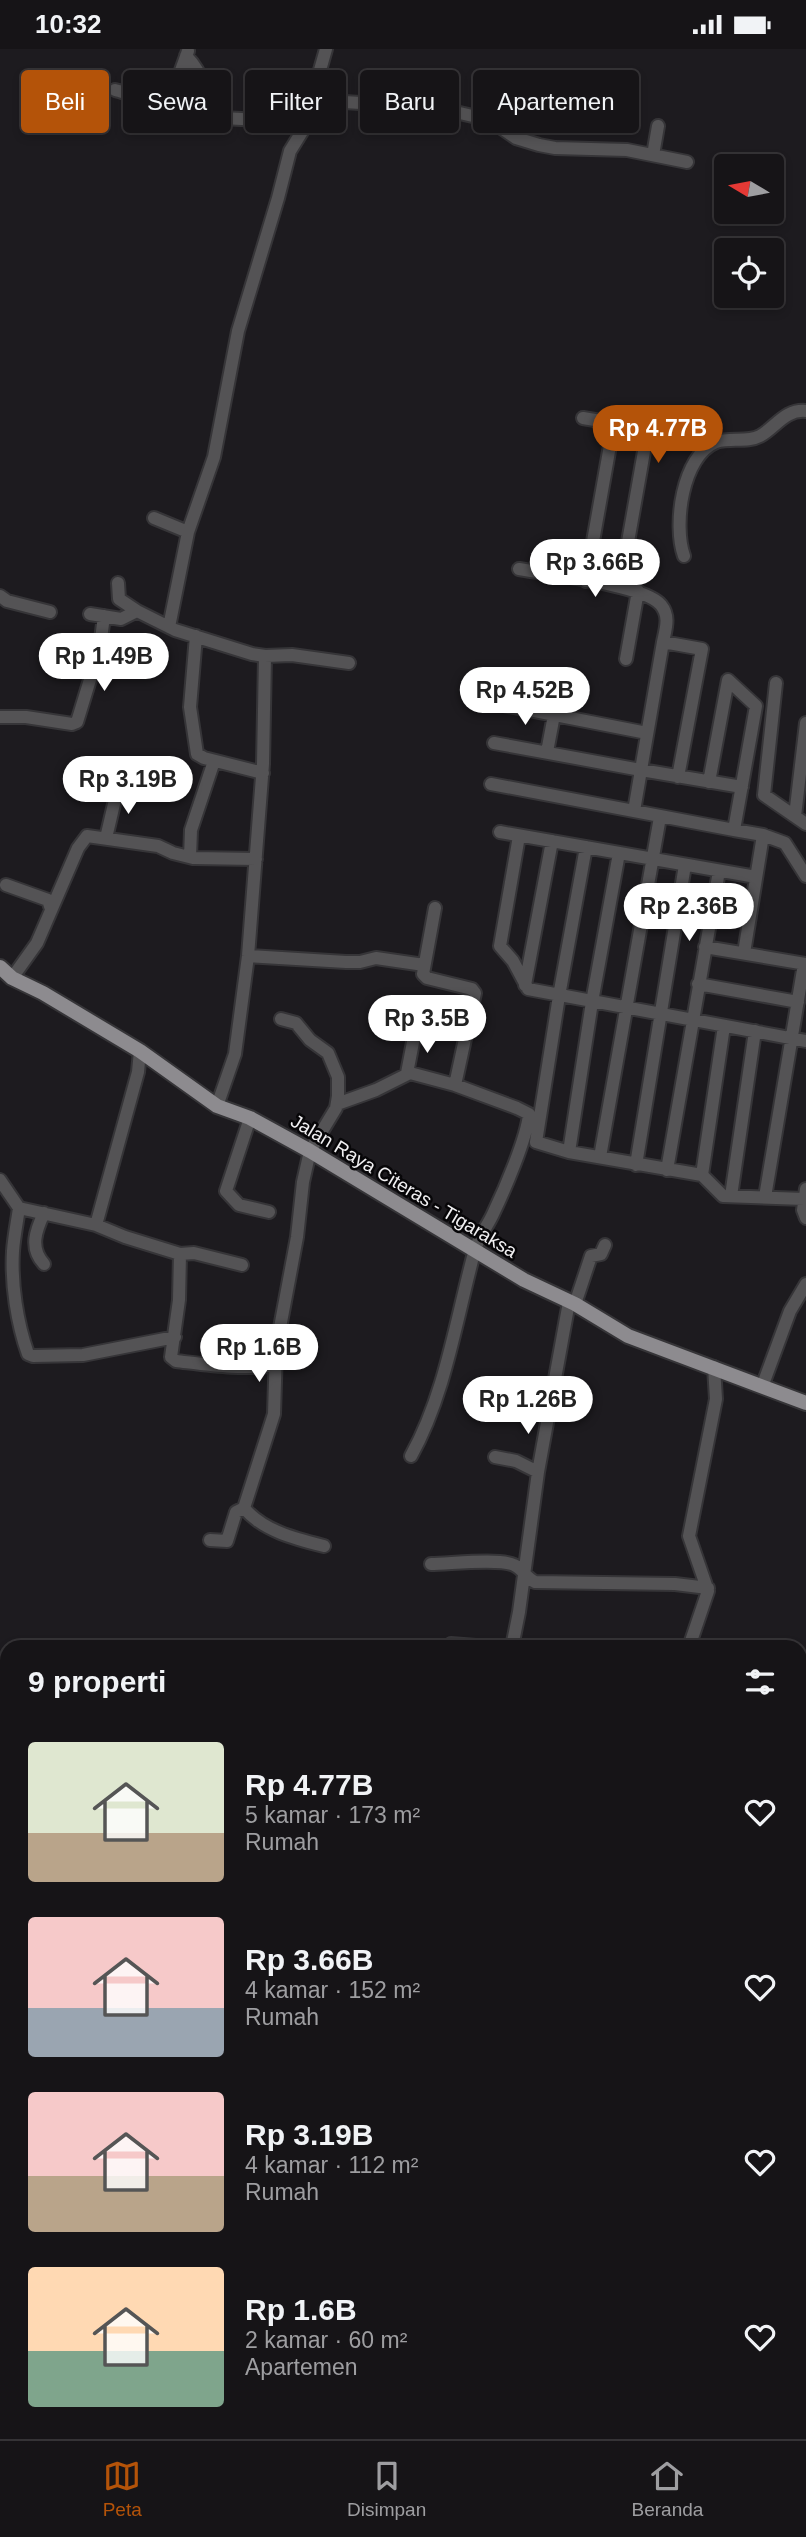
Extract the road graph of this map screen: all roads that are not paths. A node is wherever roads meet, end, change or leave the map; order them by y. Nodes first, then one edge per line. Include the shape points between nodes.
1 (326, 49) edge
2 (188, 53) edge
3 (321, 70) edge
4 (115, 90) dead end
5 (346, 102) edge
6 (245, 120) edge
7 (659, 126) dead end
8 (301, 133) edge
9 (653, 155) junction
10 (687, 162) dead end
11 (806, 411) edge
12 (583, 418) dead end
13 (614, 423) junction
14 (154, 518) dead end
15 (188, 532) junction
16 (684, 556) dead end
17 (519, 569) dead end
18 (586, 581) junction
19 (118, 583) dead end
20 (620, 587) junction
21 (638, 591) junction
22 (0, 596) edge
23 (137, 611) junction
24 (50, 612) dead end
25 (90, 614) dead end
26 (104, 616) junction
27 (169, 627) junction
28 (196, 636) junction
29 (663, 642) junction
30 (265, 656) junction
31 (626, 659) dead end
32 (349, 663) dead end
33 (776, 683) dead end
34 (503, 705) dead end
35 (554, 715) junction
36 (0, 717) edge
37 (806, 723) edge
38 (647, 733) junction
39 (495, 743) dead end
40 (547, 753) junction
41 (214, 761) junction
42 (641, 770) junction
43 (263, 772) junction
44 (678, 777) junction
45 (709, 782) junction
46 (491, 785) dead end
47 (118, 787) dead end
48 (742, 787) junction
49 (634, 811) junction
50 (660, 817) junction
51 (801, 820) edge
52 (734, 829) junction
53 (499, 832) dead end
54 (763, 835) junction
55 (519, 836) junction
56 (106, 838) junction
57 (552, 841) junction
58 (586, 848) junction
59 (619, 853) junction
60 (190, 857) junction
61 (256, 859) junction
62 (653, 860) junction
63 (685, 865) junction
64 (719, 871) junction
65 (806, 876) edge
66 (756, 877) junction
67 (5, 885) dead end
68 (435, 908) dead end
69 (51, 909) junction
70 (705, 947) junction
71 (744, 953) junction
72 (248, 956) junction
73 (805, 964) edge
74 (424, 965) junction
75 (0, 967) edge
76 (12, 978) junction
77 (698, 984) junction
78 (525, 985) junction
79 (559, 996) junction
80 (592, 1002) junction
81 (798, 1002) junction
82 (626, 1008) junction
83 (660, 1014) junction
84 (281, 1019) dead end
85 (691, 1020) junction
86 (724, 1026) junction
87 (755, 1031) junction
88 (415, 1032) dead end
89 (793, 1038) junction
90 (806, 1041) edge
91 (140, 1051) junction
92 (407, 1073) junction
93 (455, 1085) junction
94 (337, 1104) junction
95 (217, 1106) junction
96 (250, 1118) junction
97 (310, 1151) junction
98 (569, 1152) junction
99 (600, 1157) junction
100 (636, 1165) junction
101 (667, 1170) junction
102 (702, 1175) junction
103 (0, 1180) edge
104 (805, 1194) edge
105 (731, 1196) junction
106 (765, 1197) junction
107 (19, 1208) junction
108 (269, 1212) dead end
109 (44, 1213) junction
110 (806, 1218) edge
111 (96, 1225) junction
112 (604, 1245) dead end
113 (474, 1250) junction
114 (180, 1254) junction
115 (44, 1264) dead end
116 (242, 1265) dead end
117 (806, 1284) edge
118 (572, 1303) junction
119 (175, 1337) junction
120 (276, 1365) junction
121 (715, 1367) junction
122 (762, 1387) junction
123 (806, 1403) edge
124 (411, 1456) dead end
125 (495, 1457) dead end
126 (538, 1472) junction
127 (244, 1508) junction
128 (210, 1540) dead end
129 (324, 1546) dead end
130 (431, 1564) dead end
131 (524, 1575) junction
132 (708, 1588) junction
133 (513, 1640) edge
134 (691, 1640) edge

1 - 3 street
2 - 4 street via 170,101
2 - 6 street via 198,73 204,105 214,116
5 - 9 street via 452,111 490,120 516,138 555,148
7 - 9 street
8 - 15 street via 290,151 237,331 214,457
9 - 10 street
11 - 16 street via 791,413 759,437 716,442 696,460 689,471 679,516
12 - 13 street
13 - 18 street
13 - 20 street via 648,429
14 - 15 street
15 - 27 street
17 - 18 street
18 - 20 street
19 - 23 street via 120,599
20 - 21 street
21 - 29 street via 651,596 664,611
21 - 31 street
22 - 24 street
23 - 26 street via 121,619
23 - 27 street
25 - 26 street
26 - 36 street via 100,646 77,722
27 - 28 street
28 - 30 street
28 - 41 street via 190,707 195,747 200,756
29 - 38 street
29 - 44 street via 702,649
30 - 32 street
30 - 43 street
33 - 51 street via 764,795
34 - 35 street
35 - 38 street
35 - 40 street
37 - 51 street
38 - 42 street
39 - 40 street
40 - 42 street
41 - 43 street
41 - 60 street via 191,830
42 - 44 street
42 - 49 street
43 - 61 street
44 - 45 street
45 - 48 street
45 - 48 street via 728,680 756,706
46 - 49 street
47 - 56 street
48 - 52 street
49 - 50 street
50 - 52 street
50 - 62 street
52 - 54 street
53 - 55 street
54 - 65 street via 785,843
54 - 66 street
55 - 57 street
55 - 78 street via 500,946
56 - 60 street via 159,846
56 - 69 street via 83,839
57 - 58 street
57 - 78 street
58 - 59 street
58 - 79 street
59 - 62 street
59 - 80 street
60 - 61 street
61 - 72 street
62 - 63 street
62 - 82 street
63 - 64 street
63 - 83 street
64 - 66 street
64 - 70 street
66 - 71 street
67 - 69 street via 48,900
68 - 74 street
69 - 76 street via 37,943
70 - 71 street
70 - 77 street
71 - 73 street
72 - 74 street via 360,963 376,958
72 - 95 street via 235,1054
73 - 81 street
74 - 93 street via 427,978 475,993
75 - 76 main road, Jalan Raya Citeras - Tigaraksa
76 - 91 main road, Jalan Raya Citeras - Tigaraksa
77 - 81 street
77 - 85 street
78 - 79 street
79 - 80 street
79 - 98 street via 537,1142
80 - 82 street
80 - 98 street
81 - 89 street
82 - 83 street
82 - 99 street
83 - 85 street
83 - 100 street
84 - 94 street via 296,1023 328,1053 338,1077
85 - 86 street
85 - 101 street
86 - 87 street
86 - 102 street
87 - 89 street
87 - 105 street
88 - 92 street
89 - 90 street
89 - 106 street
91 - 95 main road, Jalan Raya Citeras - Tigaraksa
91 - 111 street
92 - 93 street
92 - 94 street
93 - 113 street via 527,1112 529,1117 493,1214
94 - 97 street
95 - 96 main road, Jalan Raya Citeras - Tigaraksa
96 - 97 main road, Jalan Raya Citeras - Tigaraksa
96 - 108 street via 226,1191 239,1205
97 - 113 main road, Jalan Raya Citeras - Tigaraksa
97 - 120 street
98 - 99 street
99 - 100 street
100 - 101 street
101 - 102 street
102 - 105 street via 723,1196
103 - 107 street
104 - 106 street
104 - 110 street
105 - 106 street
107 - 109 street
107 - 119 street via 12,1271 28,1354 83,1355
109 - 111 street
109 - 115 street via 35,1243
111 - 114 street
112 - 118 street via 600,1255 590,1256
113 - 118 main road, Jalan Raya Citeras - Tigaraksa
113 - 124 street via 426,1429
114 - 116 street
114 - 119 street
117 - 122 street via 790,1311
118 - 121 main road, Jalan Raya Citeras - Tigaraksa via 628,1336
118 - 126 street
119 - 120 street via 171,1351 176,1361 241,1368
120 - 127 street via 274,1415
121 - 122 main road, Jalan Raya Citeras - Tigaraksa
121 - 132 street via 716,1399 689,1537
122 - 123 main road, Jalan Raya Citeras - Tigaraksa
125 - 126 street
126 - 131 street
127 - 128 street via 236,1512 227,1541
127 - 129 street via 293,1539
130 - 131 street via 506,1562
131 - 132 street via 536,1582
131 - 133 street
132 - 134 street

